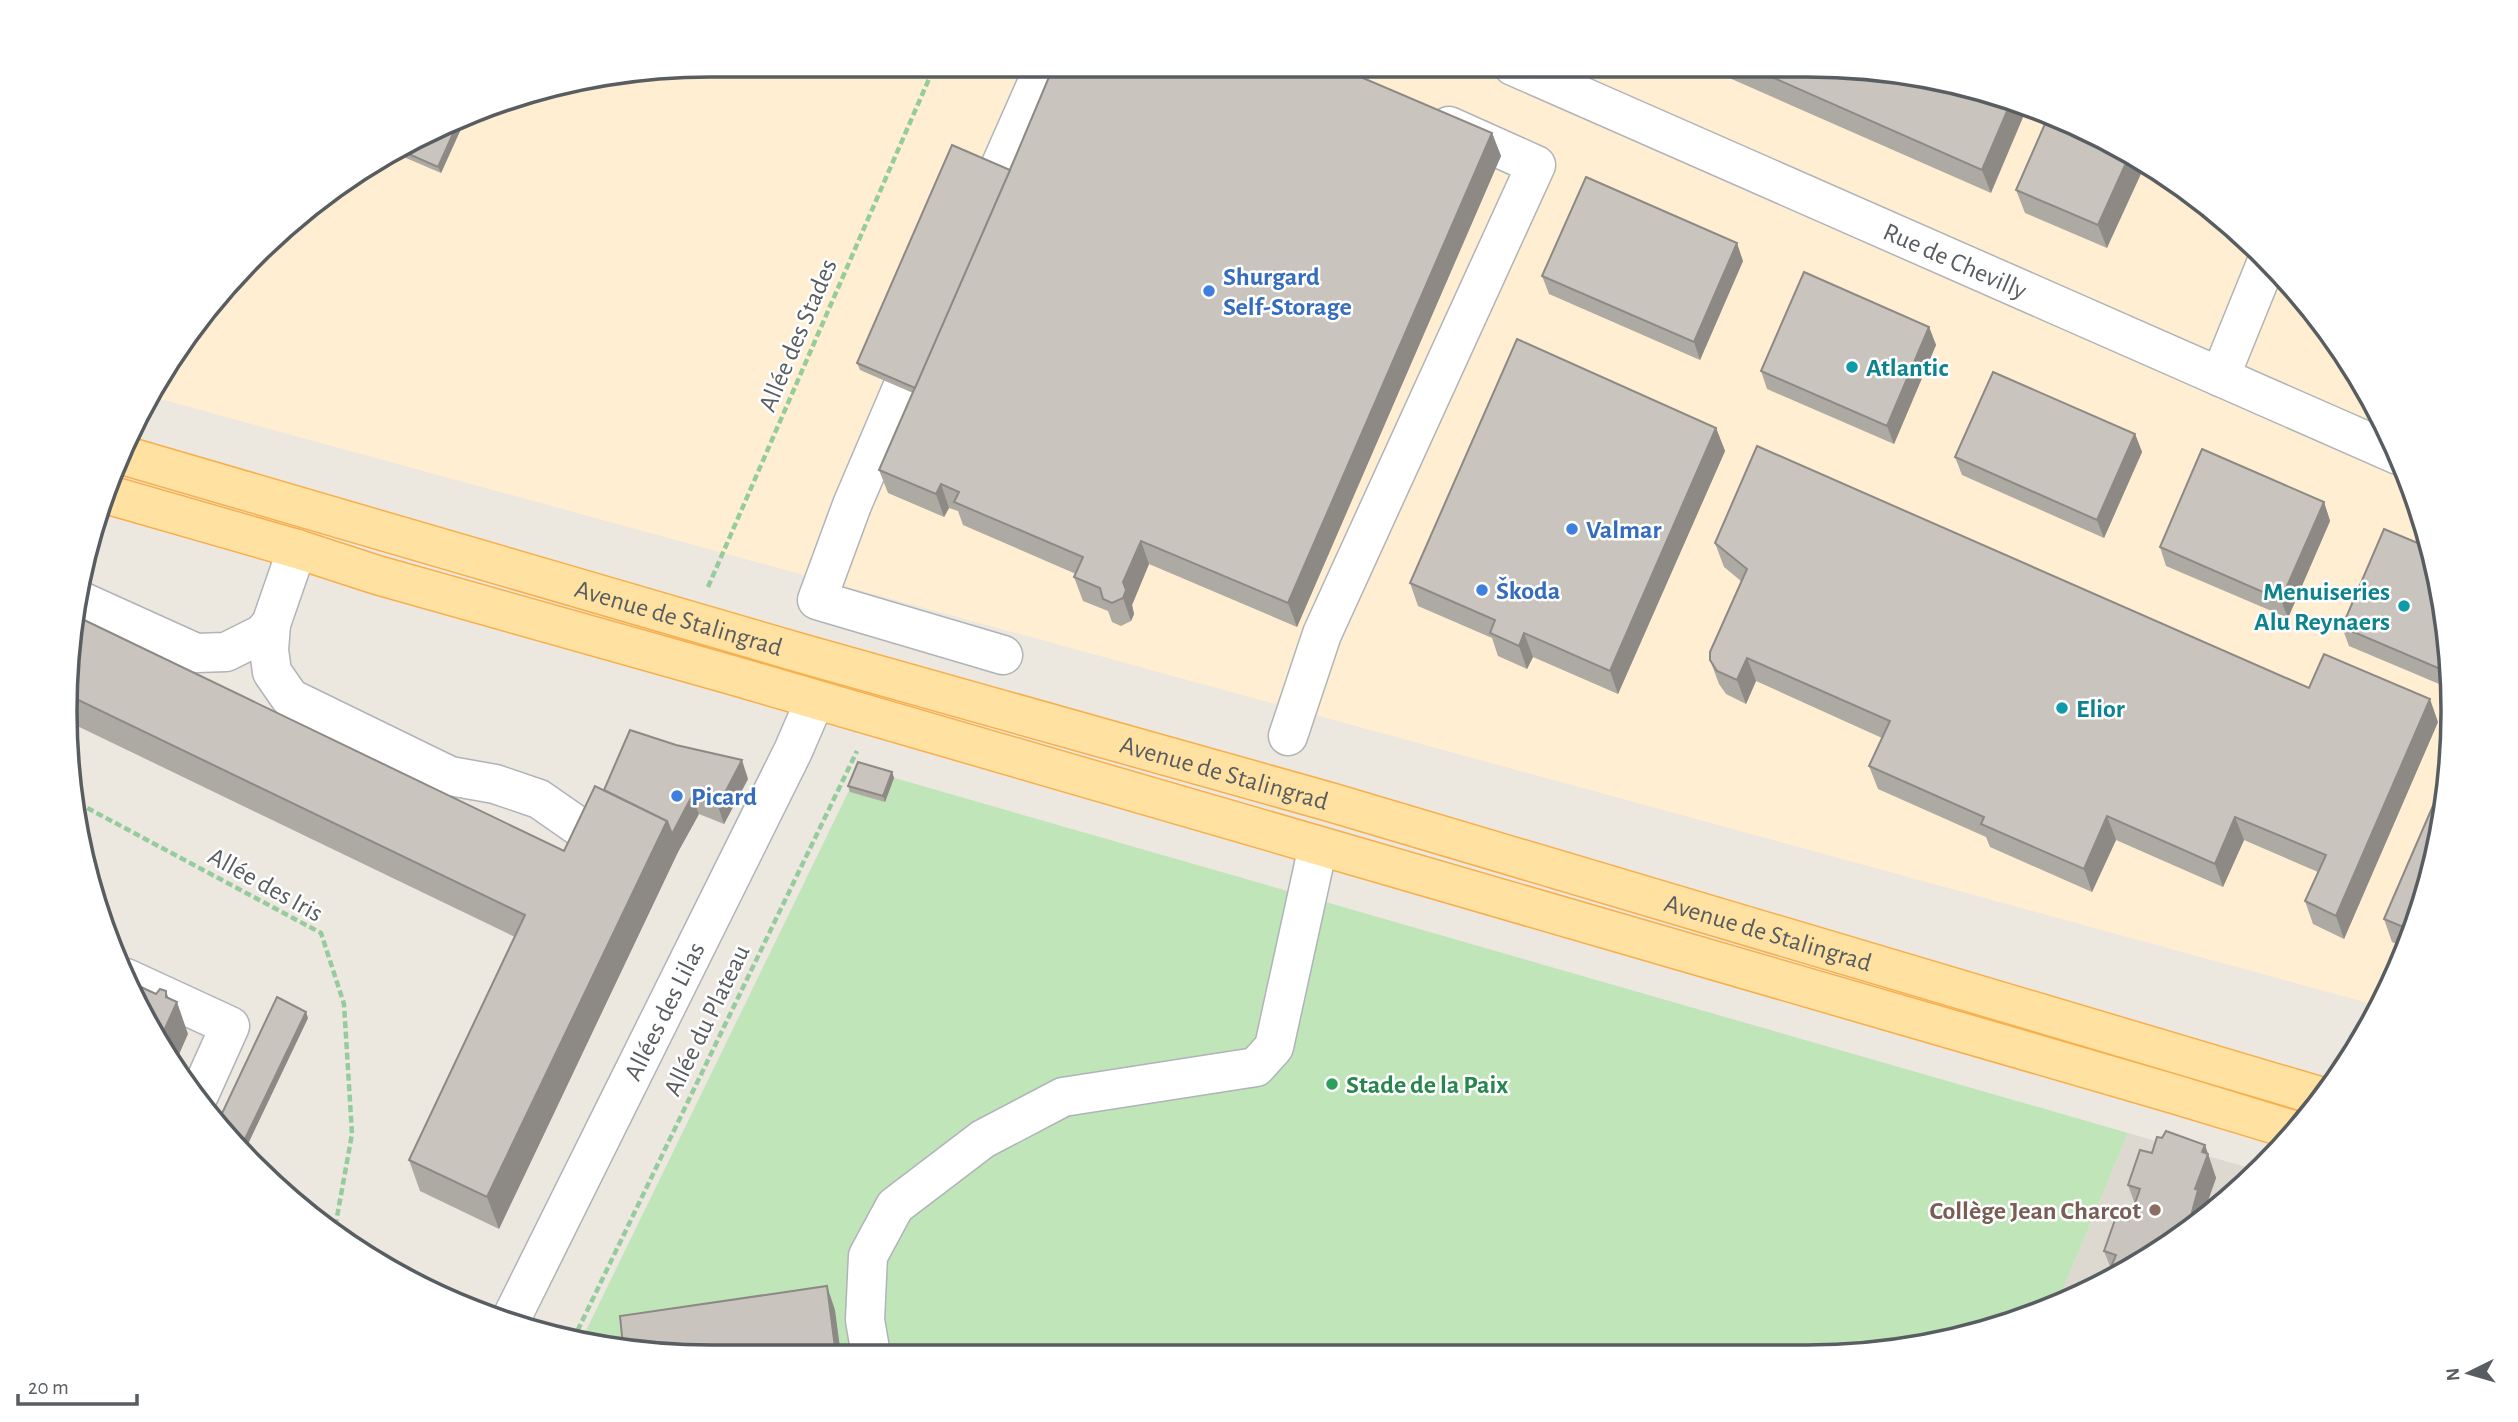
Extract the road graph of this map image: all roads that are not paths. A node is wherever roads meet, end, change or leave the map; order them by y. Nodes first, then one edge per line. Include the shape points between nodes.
1 (1040, 77) edge
2 (1538, 77) edge
3 (1414, 110) edge
4 (999, 169) edge
5 (2263, 271) edge
6 (2220, 377) junction
7 (902, 388) edge
8 (2384, 449) edge
9 (130, 457) edge
10 (115, 497) edge
11 (296, 549) junction
12 (86, 603) edge
13 (271, 624) junction
14 (1003, 655) dead end
15 (815, 700) junction
16 (1288, 736) dead end
17 (585, 831) edge
18 (1318, 846) junction
19 (139, 984) edge
20 (202, 1088) edge
21 (2312, 1094) edge
22 (2285, 1128) edge
23 (514, 1313) edge
24 (869, 1345) edge

1 - 4 street
2 - 6 street, Rue de Chevilly
3 - 16 street via 1536,165 1322,634
5 - 6 street
6 - 8 street, Rue de Chevilly
7 - 14 street via 817,600
9 - 21 main road, Avenue de Stalingrad via 1717,916
10 - 11 main road, Avenue de Stalingrad
11 - 13 street
11 - 15 main road, Avenue de Stalingrad
12 - 13 street via 196,653 226,652
13 - 17 street via 272,672 290,698 450,776 495,784 538,799
15 - 18 main road, Avenue de Stalingrad
15 - 23 street, Allées des Lilas
18 - 22 main road, Avenue de Stalingrad
18 - 24 street via 1274,1047 1256,1067 1063,1097 983,1139 895,1206 868,1256 865,1320
19 - 20 street via 229,1026

